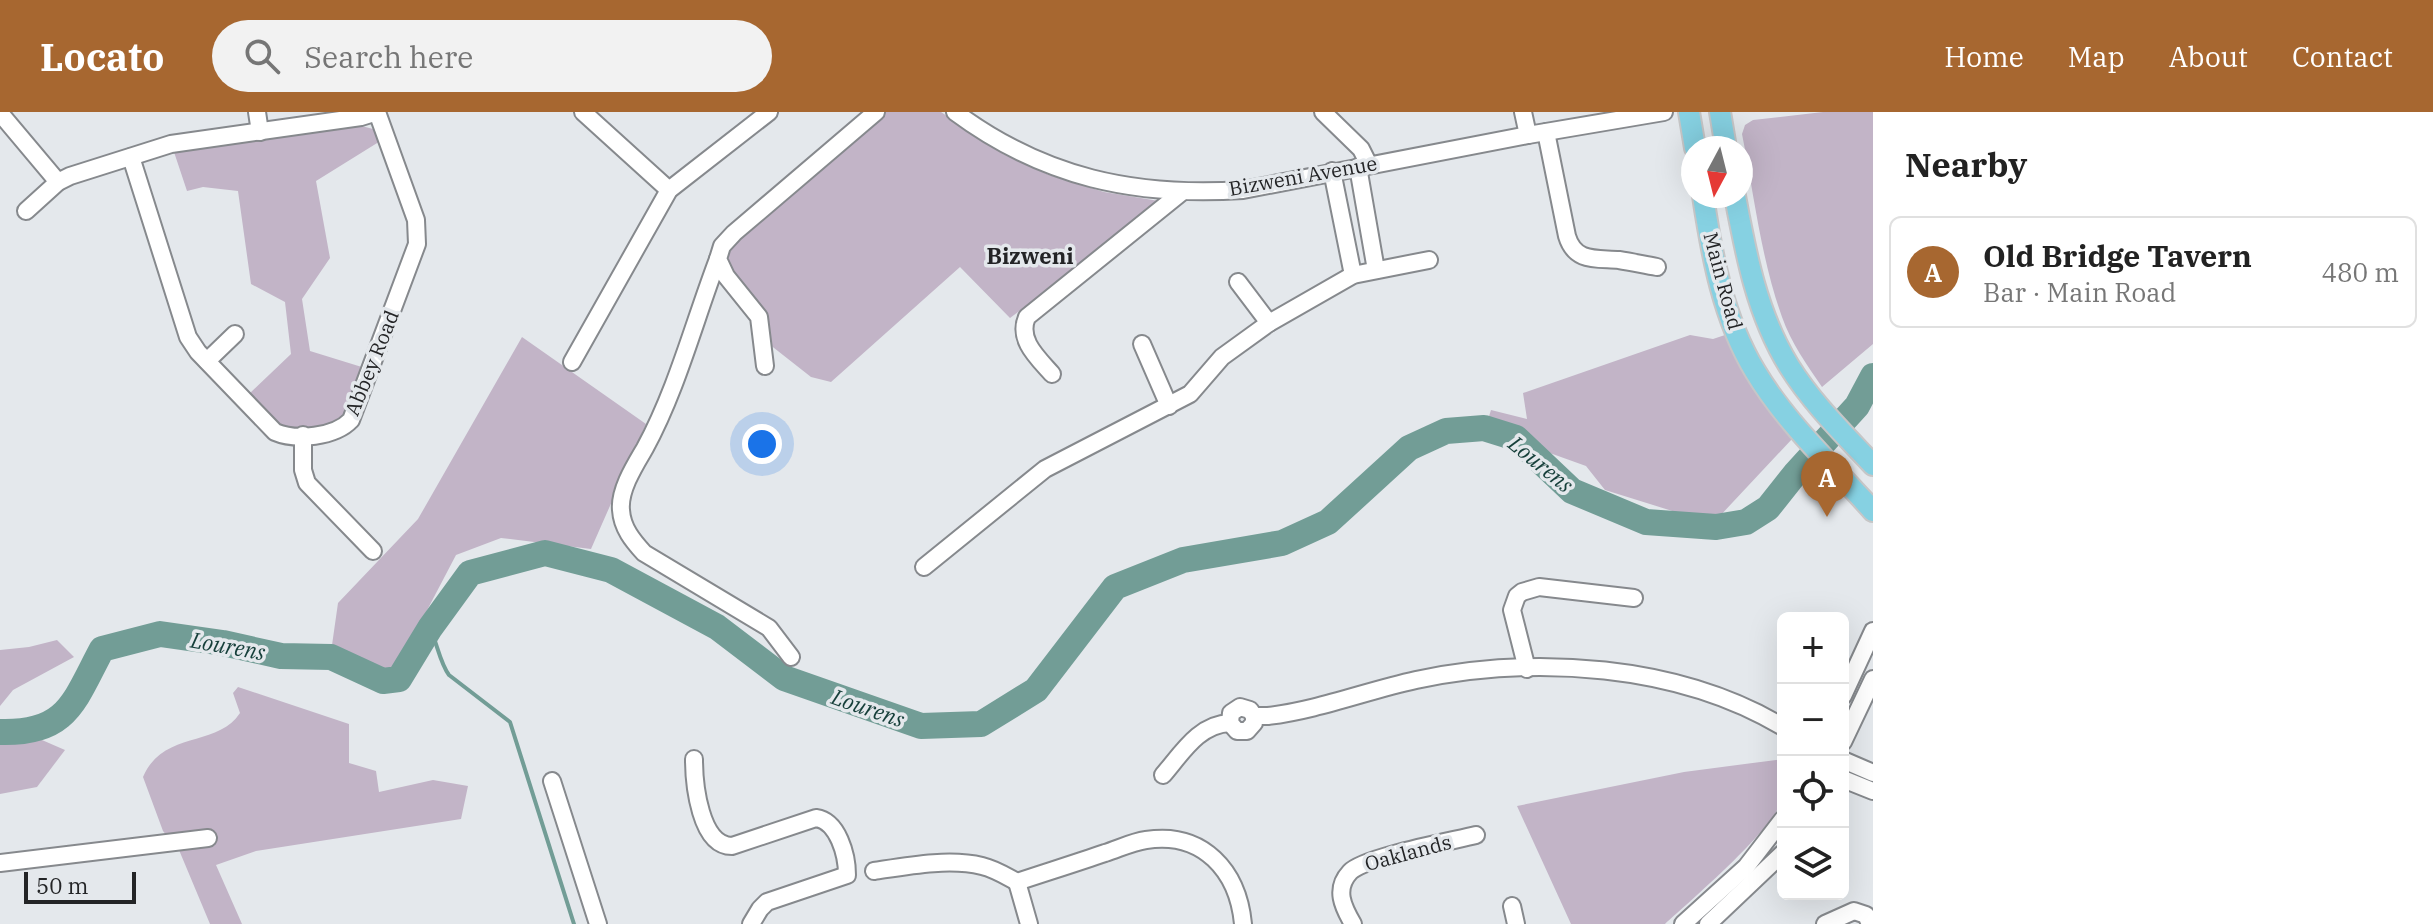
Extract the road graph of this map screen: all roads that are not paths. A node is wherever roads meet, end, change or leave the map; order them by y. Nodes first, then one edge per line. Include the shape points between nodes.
1 (257, 112) edge
2 (377, 112) edge
3 (583, 112) edge
4 (769, 112) edge
5 (876, 112) edge
6 (955, 112) edge
7 (1323, 112) edge
8 (1523, 112) edge
9 (1664, 112) edge
10 (1689, 112) edge
11 (1720, 112) edge
12 (0, 113) edge
13 (260, 132) junction
14 (1546, 132) junction
15 (1528, 135) junction
16 (1693, 136) edge
17 (1724, 136) edge
18 (131, 157) junction
19 (1363, 166) junction
20 (1332, 171) junction
21 (58, 182) junction
22 (669, 190) junction
23 (1182, 192) junction
24 (1705, 208) edge
25 (1738, 208) edge
26 (26, 211) dead end
27 (718, 259) junction
28 (1429, 260) dead end
29 (1657, 267) dead end
30 (1376, 270) junction
31 (1353, 275) junction
32 (1238, 282) dead end
33 (1269, 323) junction
34 (235, 334) dead end
35 (1142, 344) dead end
36 (207, 361) junction
37 (572, 362) dead end
38 (765, 366) dead end
39 (1052, 374) dead end
40 (1169, 406) junction
41 (303, 435) junction
42 (1873, 465) edge
43 (1873, 511) edge
44 (373, 551) dead end
45 (924, 567) dead end
46 (1634, 598) dead end
47 (1873, 631) edge
48 (791, 657) dead end
49 (1527, 669) junction
50 (1873, 679) edge
51 (1849, 684) edge
52 (1743, 707) junction
53 (1777, 723) edge
54 (1849, 729) edge
55 (1777, 732) edge
56 (694, 759) dead end
57 (1849, 763) edge
58 (1873, 773) edge
59 (1163, 775) dead end
60 (552, 781) dead end
61 (1849, 781) edge
62 (1873, 791) edge
63 (1777, 827) edge
64 (1476, 835) dead end
65 (208, 838) dead end
66 (1777, 859) edge
67 (0, 863) edge
68 (874, 871) dead end
69 (1017, 882) junction
70 (1512, 906) dead end
71 (1870, 923) edge
72 (598, 924) edge
73 (751, 924) edge
74 (1029, 924) edge
75 (1243, 924) edge
76 (1353, 924) edge
77 (1516, 924) edge
78 (1683, 924) edge
79 (1708, 924) edge
80 (1825, 924) edge

1 - 13 street
2 - 13 street
2 - 41 street, Abbey Road via 416,220 417,244 351,420 334,432
3 - 22 street
4 - 22 street
5 - 27 street via 734,233
6 - 23 street, Bizweni Avenue via 1000,143 1060,170 1124,186
7 - 19 street via 1361,149
8 - 15 street
9 - 14 street, Bizweni Avenue
10 - 16 main road
11 - 17 main road
12 - 21 street
13 - 18 street via 171,144
14 - 15 street, Bizweni Avenue
14 - 29 street via 1573,251 1585,258
15 - 19 street, Bizweni Avenue
18 - 21 street
18 - 36 street, Abbey Road via 180,315
19 - 20 street, Bizweni Avenue
19 - 30 street
20 - 23 street, Bizweni Avenue via 1243,190
20 - 31 street
21 - 26 street
22 - 37 street
23 - 39 street via 1027,317 1027,342
24 - 43 main road, Main Road via 1733,325 1755,371 1787,416
25 - 42 main road, Main Road via 1758,299 1789,366
27 - 38 street via 759,317
27 - 48 street via 658,423 630,474 620,508 624,525 644,553 769,628
28 - 30 street
30 - 31 street
31 - 33 street
32 - 33 street
33 - 40 street
34 - 36 street
35 - 40 street
36 - 41 street, Abbey Road via 275,432
40 - 45 street via 1045,469
41 - 44 street via 307,483
46 - 49 street via 1539,587 1522,592 1512,610
47 - 51 street
49 - 52 street via 1663,680
49 - 59 street via 1444,675 1289,713 1254,716 1247,731 1237,731 1230,723 1215,724
50 - 54 street
52 - 53 street
52 - 55 street
56 - 73 street via 698,801 718,843 732,846 812,818 831,823 835,830 847,875 767,902
57 - 58 street
60 - 72 street
61 - 62 street
63 - 78 street via 1753,859
64 - 76 street, Oaklands via 1352,870 1341,899
65 - 67 street
66 - 79 street
68 - 69 street via 974,865
69 - 74 street
69 - 75 street via 1144,840 1173,840 1208,852 1219,862 1238,892
70 - 77 street
71 - 80 street via 1854,911

